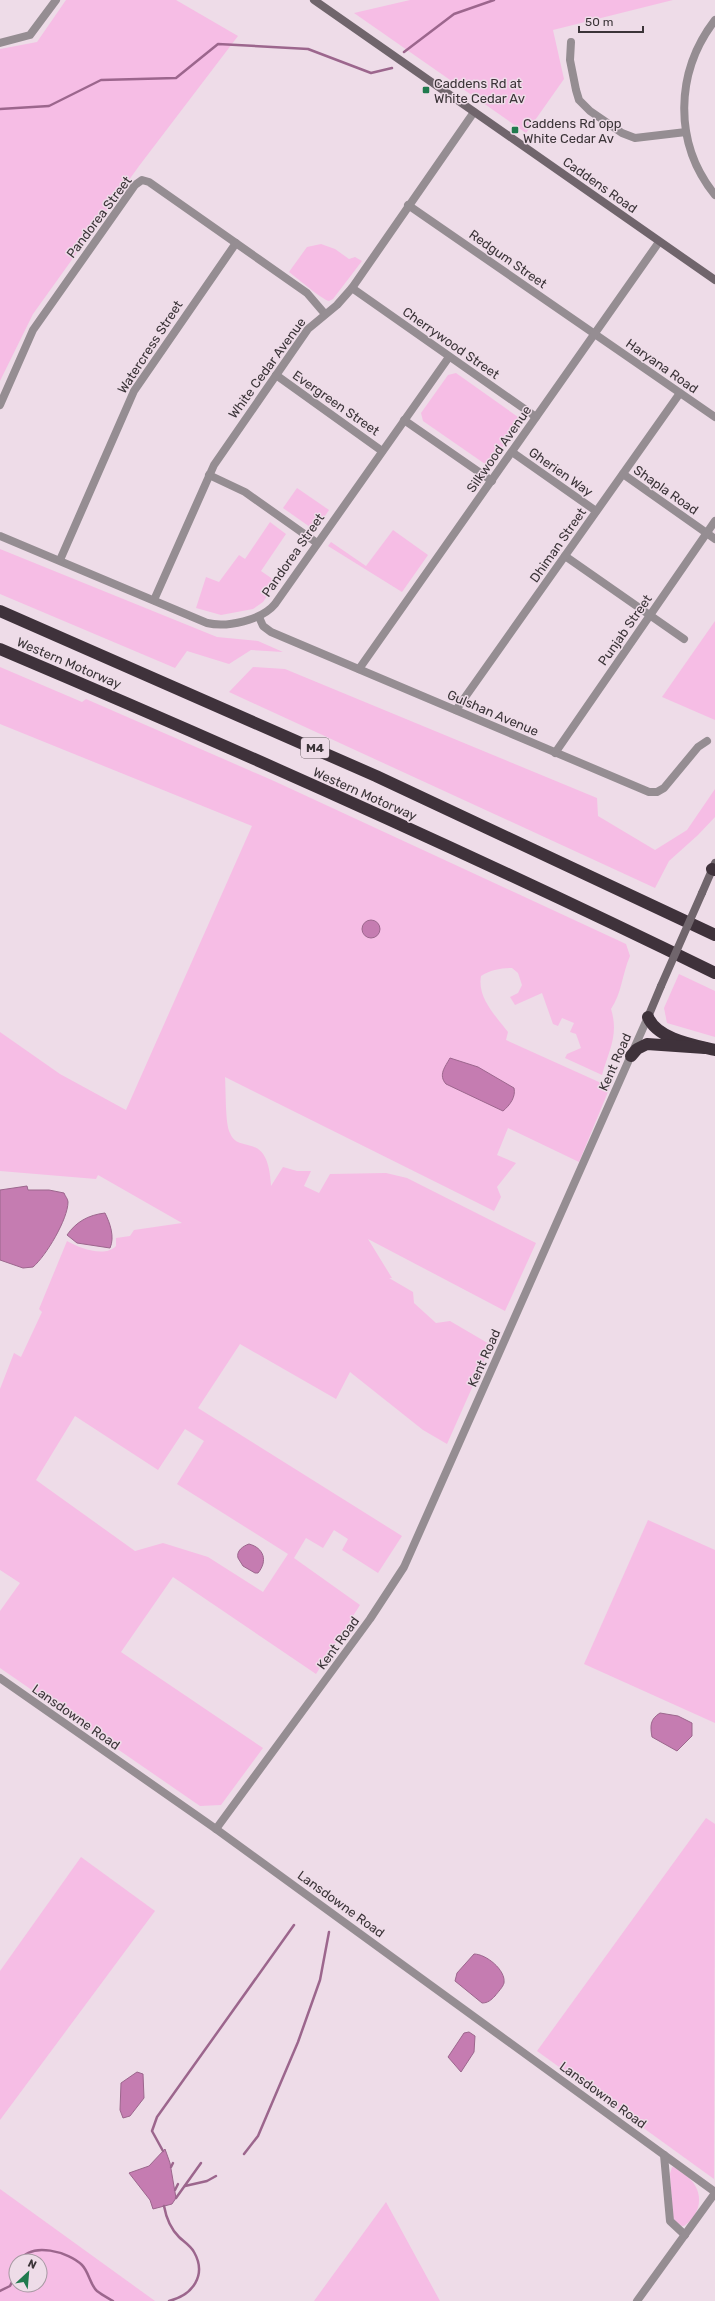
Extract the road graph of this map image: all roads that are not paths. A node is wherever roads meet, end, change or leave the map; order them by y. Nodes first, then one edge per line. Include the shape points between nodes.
1 (56, 0) edge
2 (314, 0) edge
3 (715, 20) edge
4 (571, 42) dead end
5 (0, 43) edge
6 (474, 112) junction
7 (686, 132) junction
8 (715, 195) edge
9 (408, 205) junction
10 (659, 242) junction
11 (236, 243) junction
12 (715, 280) edge
13 (352, 288) junction
14 (325, 314) junction
15 (595, 334) junction
16 (449, 357) junction
17 (276, 375) junction
18 (680, 393) junction
19 (0, 405) edge
20 (536, 417) junction
21 (715, 417) edge
22 (404, 420) junction
23 (382, 451) junction
24 (512, 452) junction
25 (623, 474) junction
26 (209, 475) junction
27 (492, 481) junction
28 (596, 512) junction
29 (715, 522) edge
30 (707, 533) junction
31 (0, 536) edge
32 (715, 539) edge
33 (317, 543) junction
34 (565, 556) junction
35 (60, 560) junction
36 (154, 600) junction
37 (0, 611) edge
38 (650, 615) junction
39 (259, 617) junction
40 (684, 639) dead end
41 (0, 649) edge
42 (359, 669) junction
43 (456, 710) junction
44 (707, 741) dead end
45 (555, 753) junction
46 (714, 867) edge
47 (715, 935) edge
48 (715, 973) edge
49 (648, 1017) junction
50 (710, 1049) edge
51 (631, 1056) junction
52 (0, 1678) edge
53 (216, 1829) junction
54 (664, 2154) junction
55 (715, 2192) edge
56 (685, 2235) junction
57 (637, 2301) edge

1 - 5 street via 30,35
2 - 6 street, Caddens Road
3 - 7 street via 697,48 688,74 684,96
4 - 7 street via 570,60 576,90 579,100 590,111 622,133 635,138
6 - 9 street, White Cedar Avenue
6 - 10 street, Caddens Road
7 - 8 street via 698,169
9 - 13 street, White Cedar Avenue
9 - 15 street, Redgum Street
10 - 12 street, Caddens Road
10 - 15 street, Silkwood Avenue
11 - 14 street, Pandorea Street via 307,293
11 - 19 street, Pandorea Street via 149,182 139,181 33,330
11 - 35 street, Watercress Street via 134,391
13 - 14 street, White Cedar Avenue
13 - 16 street, Cherrywood Street
14 - 17 street, White Cedar Avenue via 307,331
15 - 18 street, Haryana Road
15 - 20 street, Silkwood Avenue
16 - 20 street, Cherrywood Street
16 - 22 street, Pandorea Street
17 - 23 street, Evergreen Street
17 - 26 street, White Cedar Avenue
18 - 21 street, Haryana Road
18 - 25 street, Dhiman Street
20 - 24 street, Silkwood Avenue
22 - 23 street, Pandorea Street
22 - 27 street
23 - 33 street, Pandorea Street
24 - 27 street, Silkwood Avenue
24 - 28 street, Gherien Way
25 - 28 street, Dhiman Street
25 - 30 street, Shapla Road
26 - 33 street via 245,492
26 - 36 street, White Cedar Avenue
27 - 42 street, Silkwood Avenue
28 - 34 street, Dhiman Street
29 - 30 street, Punjab Street
30 - 32 street, Shapla Road
30 - 38 street, Punjab Street
31 - 35 street, Pandorea Street
33 - 39 street, Pandorea Street via 275,604
34 - 38 street
34 - 43 street, Dhiman Street
35 - 36 street, Pandorea Street
36 - 39 street, Pandorea Street via 212,624
37 - 47 highway, Western Motorway / M4 via 376,776
38 - 40 street
38 - 45 street, Punjab Street
39 - 42 street, Gulshan Avenue via 263,626 271,632
41 - 48 highway, Western Motorway via 346,800
42 - 43 street, Gulshan Avenue
43 - 45 street, Gulshan Avenue
44 - 45 street, Gulshan Avenue via 698,746 664,788 655,793
46 - 49 street, Kent Road, bridge
49 - 50 highway via 659,1031
49 - 51 street, Kent Road
50 - 51 highway via 648,1044 637,1049
51 - 53 street, Kent Road via 404,1567 370,1619
52 - 53 street, Lansdowne Road
53 - 54 street, Lansdowne Road
54 - 55 street, Lansdowne Road
54 - 56 street via 670,2220
55 - 56 street
56 - 57 street

